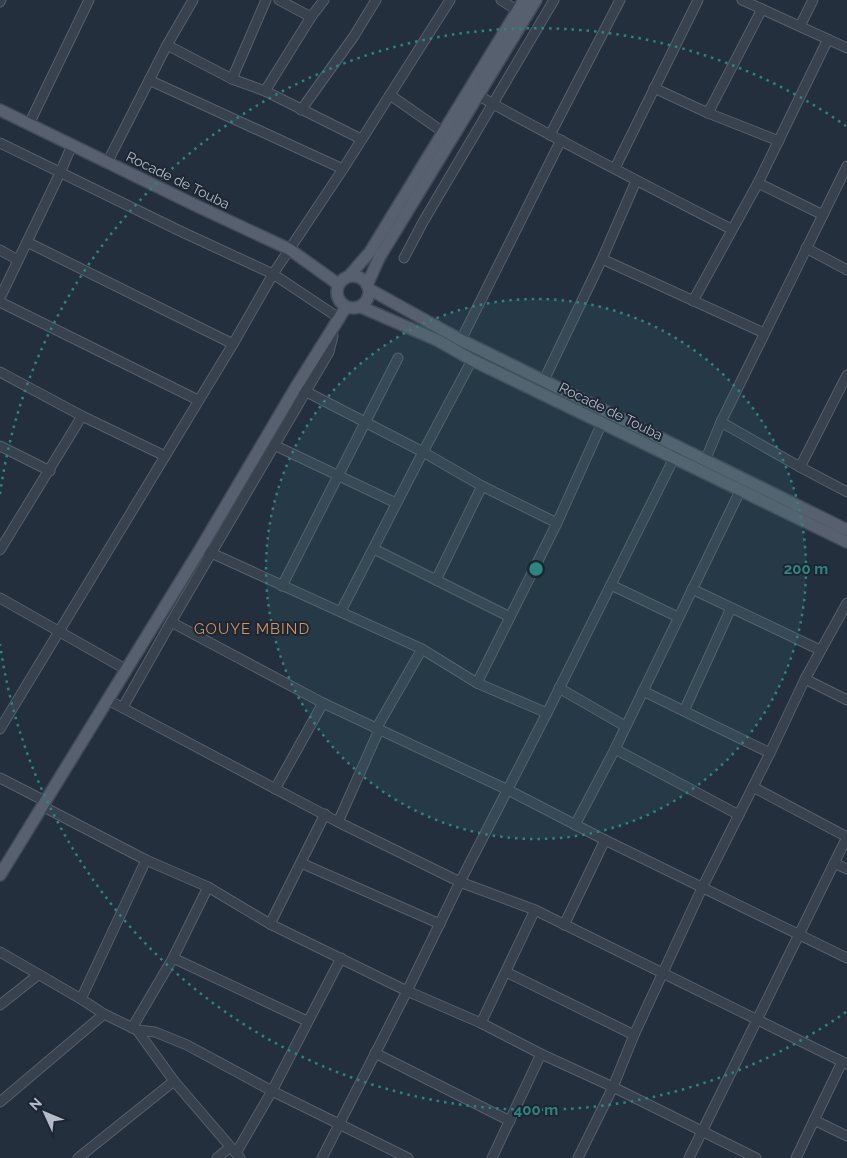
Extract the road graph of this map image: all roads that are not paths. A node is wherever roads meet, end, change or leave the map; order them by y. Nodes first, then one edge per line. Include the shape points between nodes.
1 (89, 0) edge
2 (193, 0) edge
3 (266, 0) edge
4 (279, 0) edge
5 (324, 0) edge
6 (376, 0) edge
7 (450, 0) edge
8 (500, 0) edge
9 (524, 0) edge
10 (536, 0) edge
11 (554, 0) edge
12 (620, 0) edge
13 (698, 0) edge
14 (742, 0) edge
15 (813, 0) edge
16 (762, 9) junction
17 (518, 11) junction
18 (311, 17) junction
19 (800, 26) junction
20 (828, 39) junction
21 (167, 44) junction
22 (847, 48) edge
23 (232, 79) junction
24 (149, 80) junction
25 (654, 88) junction
26 (265, 90) junction
27 (390, 95) junction
28 (478, 95) junction
29 (492, 104) junction
30 (0, 110) edge
31 (301, 110) junction
32 (708, 114) junction
33 (29, 124) junction
34 (443, 132) junction
35 (550, 135) junction
36 (361, 139) junction
37 (561, 140) junction
38 (779, 141) junction
39 (0, 143) edge
40 (72, 145) junction
41 (108, 162) junction
42 (847, 166) edge
43 (615, 168) junction
44 (343, 169) junction
45 (60, 173) junction
46 (636, 181) junction
47 (758, 184) junction
48 (823, 215) junction
49 (731, 229) junction
50 (27, 242) junction
51 (806, 248) junction
52 (289, 249) junction
53 (0, 250) edge
54 (404, 258) dead end
55 (602, 259) junction
56 (18, 260) junction
57 (847, 270) edge
58 (273, 274) junction
59 (349, 276) junction
60 (338, 284) junction
61 (368, 287) junction
62 (0, 298) edge
63 (693, 301) junction
64 (0, 302) edge
65 (346, 307) junction
66 (361, 307) junction
67 (340, 318) junction
68 (764, 333) junction
69 (461, 340) junction
70 (233, 344) junction
71 (398, 358) dead end
72 (472, 360) junction
73 (0, 372) edge
74 (847, 374) edge
75 (544, 380) junction
76 (844, 388) edge
77 (301, 389) junction
78 (198, 400) junction
79 (82, 416) junction
80 (365, 422) junction
81 (720, 422) junction
82 (602, 423) junction
83 (274, 445) junction
84 (0, 446) edge
85 (423, 452) junction
86 (677, 453) junction
87 (165, 456) junction
88 (705, 461) junction
89 (800, 468) junction
90 (50, 470) junction
91 (339, 475) junction
92 (482, 486) junction
93 (740, 491) junction
94 (847, 492) edge
95 (396, 503) junction
96 (557, 524) junction
97 (847, 530) edge
98 (4, 535) edge
99 (847, 542) edge
100 (374, 549) junction
101 (0, 550) edge
102 (206, 550) junction
103 (436, 580) junction
104 (611, 585) junction
105 (282, 586) junction
106 (692, 589) junction
107 (0, 598) edge
108 (847, 603) edge
109 (731, 608) junction
110 (341, 611) junction
111 (510, 617) junction
112 (678, 617) junction
113 (171, 622) junction
114 (59, 631) junction
115 (422, 649) junction
116 (820, 650) junction
117 (127, 670) junction
118 (805, 679) junction
119 (477, 683) junction
120 (559, 688) junction
121 (643, 691) junction
122 (108, 700) junction
123 (847, 700) edge
124 (323, 703) junction
125 (122, 707) junction
126 (684, 711) junction
127 (547, 713) junction
128 (625, 726) junction
129 (0, 729) edge
130 (378, 730) junction
131 (615, 749) junction
132 (770, 753) junction
133 (0, 778) edge
134 (753, 787) junction
135 (275, 789) junction
136 (508, 790) junction
137 (44, 804) junction
138 (324, 814) junction
139 (739, 815) junction
140 (338, 822) junction
141 (575, 825) junction
142 (847, 837) edge
143 (605, 840) junction
144 (146, 860) junction
145 (301, 863) junction
146 (834, 863) junction
147 (847, 869) edge
148 (0, 875) edge
149 (460, 882) junction
150 (703, 886) junction
151 (208, 887) junction
152 (535, 910) junction
153 (270, 924) junction
154 (440, 924) junction
155 (564, 925) junction
156 (798, 935) junction
157 (0, 952) edge
158 (173, 958) junction
159 (341, 958) junction
160 (847, 958) edge
161 (506, 972) junction
162 (662, 973) junction
163 (38, 975) junction
164 (407, 991) junction
165 (81, 998) junction
166 (0, 1005) edge
167 (104, 1014) junction
168 (757, 1020) junction
169 (307, 1021) junction
170 (481, 1023) junction
171 (135, 1029) junction
172 (634, 1035) junction
173 (375, 1053) junction
174 (541, 1054) junction
175 (845, 1063) edge
176 (174, 1081) junction
177 (613, 1087) junction
178 (272, 1090) junction
179 (0, 1102) edge
180 (814, 1120) junction
181 (510, 1121) junction
182 (339, 1124) junction
183 (702, 1131) junction
184 (847, 1136) edge
185 (235, 1153) edge
186 (78, 1158) edge
187 (217, 1158) edge
188 (322, 1158) edge
189 (406, 1158) edge
190 (492, 1158) edge
191 (578, 1158) edge
192 (689, 1158) edge
193 (756, 1158) edge
194 (796, 1158) edge

1 - 33 street
2 - 21 street
3 - 23 street
4 - 18 street
5 - 18 street
6 - 31 street
7 - 27 street
8 - 17 street
9 - 17 main road
10 - 28 main road
11 - 29 street
12 - 35 street
13 - 25 street
14 - 16 street
15 - 19 street
16 - 19 street
16 - 32 street
17 - 34 main road
18 - 26 street
19 - 20 street
20 - 22 street
20 - 38 street
21 - 23 street
21 - 24 street
23 - 26 street
24 - 41 street
24 - 44 street
25 - 32 street
25 - 43 street
26 - 31 street
27 - 34 street
27 - 36 street
28 - 29 street
28 - 61 main road via 379,258
29 - 35 street
29 - 54 street
30 - 33 main road, Rocade de Touba
31 - 36 street
32 - 38 street
33 - 40 main road, Rocade de Touba
34 - 59 main road via 370,252
35 - 37 street
36 - 44 street
37 - 43 street
37 - 69 street
38 - 47 street
39 - 45 street
40 - 41 main road, Rocade de Touba
40 - 45 street
41 - 52 main road, Rocade de Touba
42 - 48 street
43 - 46 street
44 - 52 street
45 - 50 street
45 - 58 street
46 - 49 street
46 - 55 street
47 - 48 street
47 - 49 street
48 - 51 street
49 - 63 street
50 - 56 street
50 - 70 street
51 - 57 street
51 - 68 street
52 - 58 street
52 - 60 main road, Rocade de Touba
53 - 56 street
55 - 63 street
55 - 75 street
56 - 62 street
58 - 67 street
58 - 70 street
59 - 60 main road
59 - 61 main road via 360,278
60 - 65 main road via 336,297
61 - 66 main road via 367,301
61 - 69 main road, Rocade de Touba
63 - 68 street
64 - 78 street
65 - 66 main road
65 - 67 main road
66 - 72 main road, Rocade de Touba via 437,340
67 - 77 main road
68 - 81 street
69 - 75 main road, Rocade de Touba
70 - 78 street
71 - 80 street
72 - 82 main road, Rocade de Touba
72 - 85 street
73 - 79 street
74 - 76 street
75 - 86 main road, Rocade de Touba
76 - 89 street
77 - 80 street
77 - 83 street
77 - 102 main road
78 - 87 street
79 - 87 street
79 - 90 street
80 - 85 street
80 - 91 street
81 - 88 street
81 - 89 street
82 - 86 main road, Rocade de Touba
82 - 96 street
83 - 91 street
83 - 102 street
84 - 90 street
85 - 92 street
85 - 95 street
86 - 88 main road, Rocade de Touba
86 - 93 main road, Rocade de Touba
86 - 104 street
87 - 114 street
88 - 97 main road, Rocade de Touba
89 - 94 street
90 - 98 street
91 - 95 street
91 - 105 street
92 - 96 street
92 - 103 street
93 - 99 main road, Rocade de Touba
93 - 106 street
95 - 100 street
96 - 111 street
98 - 101 street
100 - 103 street
100 - 110 street
102 - 105 street
102 - 113 street
102 - 117 main road
103 - 111 street
104 - 112 street
104 - 120 street
105 - 110 street
106 - 109 street
106 - 112 street
107 - 114 street
108 - 116 street
109 - 116 street
109 - 126 street
110 - 115 street
111 - 119 street
112 - 121 street
113 - 124 street
113 - 125 street
114 - 117 street
114 - 129 street
115 - 119 street
115 - 130 street
116 - 118 street
117 - 122 main road
118 - 123 street
118 - 132 street
119 - 127 street
120 - 127 street
120 - 128 street
121 - 126 street
121 - 128 street
122 - 125 street
122 - 137 main road
124 - 130 street
124 - 135 street
125 - 135 street
126 - 132 street
127 - 136 street
128 - 131 street
130 - 136 street
130 - 140 street
131 - 139 street
131 - 141 street
132 - 134 street
133 - 137 street
134 - 139 street
134 - 142 street
135 - 138 street
136 - 141 street
136 - 149 street
137 - 144 street
137 - 148 main road
138 - 140 street
138 - 145 street
139 - 150 street
140 - 149 street
141 - 143 street
142 - 146 street
143 - 150 street
143 - 155 street
144 - 151 street
144 - 165 street
145 - 153 street
145 - 154 street
146 - 147 street
146 - 156 street
149 - 152 street
149 - 154 street
150 - 156 street
150 - 162 street
151 - 153 street
151 - 158 street
152 - 155 street
152 - 161 street
153 - 159 street
154 - 164 street
155 - 162 street
156 - 160 street
156 - 168 street
157 - 163 street
158 - 169 street
158 - 171 street
159 - 164 street
159 - 169 street
161 - 170 street
161 - 172 street
162 - 168 street
162 - 172 street
163 - 165 street
163 - 166 street
164 - 170 street
164 - 173 street
165 - 167 street
167 - 171 street
167 - 179 street
168 - 175 street
168 - 183 street
169 - 178 street
170 - 174 street
171 - 176 street
171 - 178 street via 155,1032 187,1044
172 - 177 street
173 - 181 street
173 - 182 street
174 - 177 street
174 - 181 street
175 - 180 street
176 - 185 street
176 - 186 street
177 - 183 street
177 - 191 street
178 - 182 street
178 - 185 street
180 - 184 street
180 - 194 street
181 - 190 street
182 - 188 street
182 - 189 street
183 - 192 street
183 - 193 street
185 - 187 street

